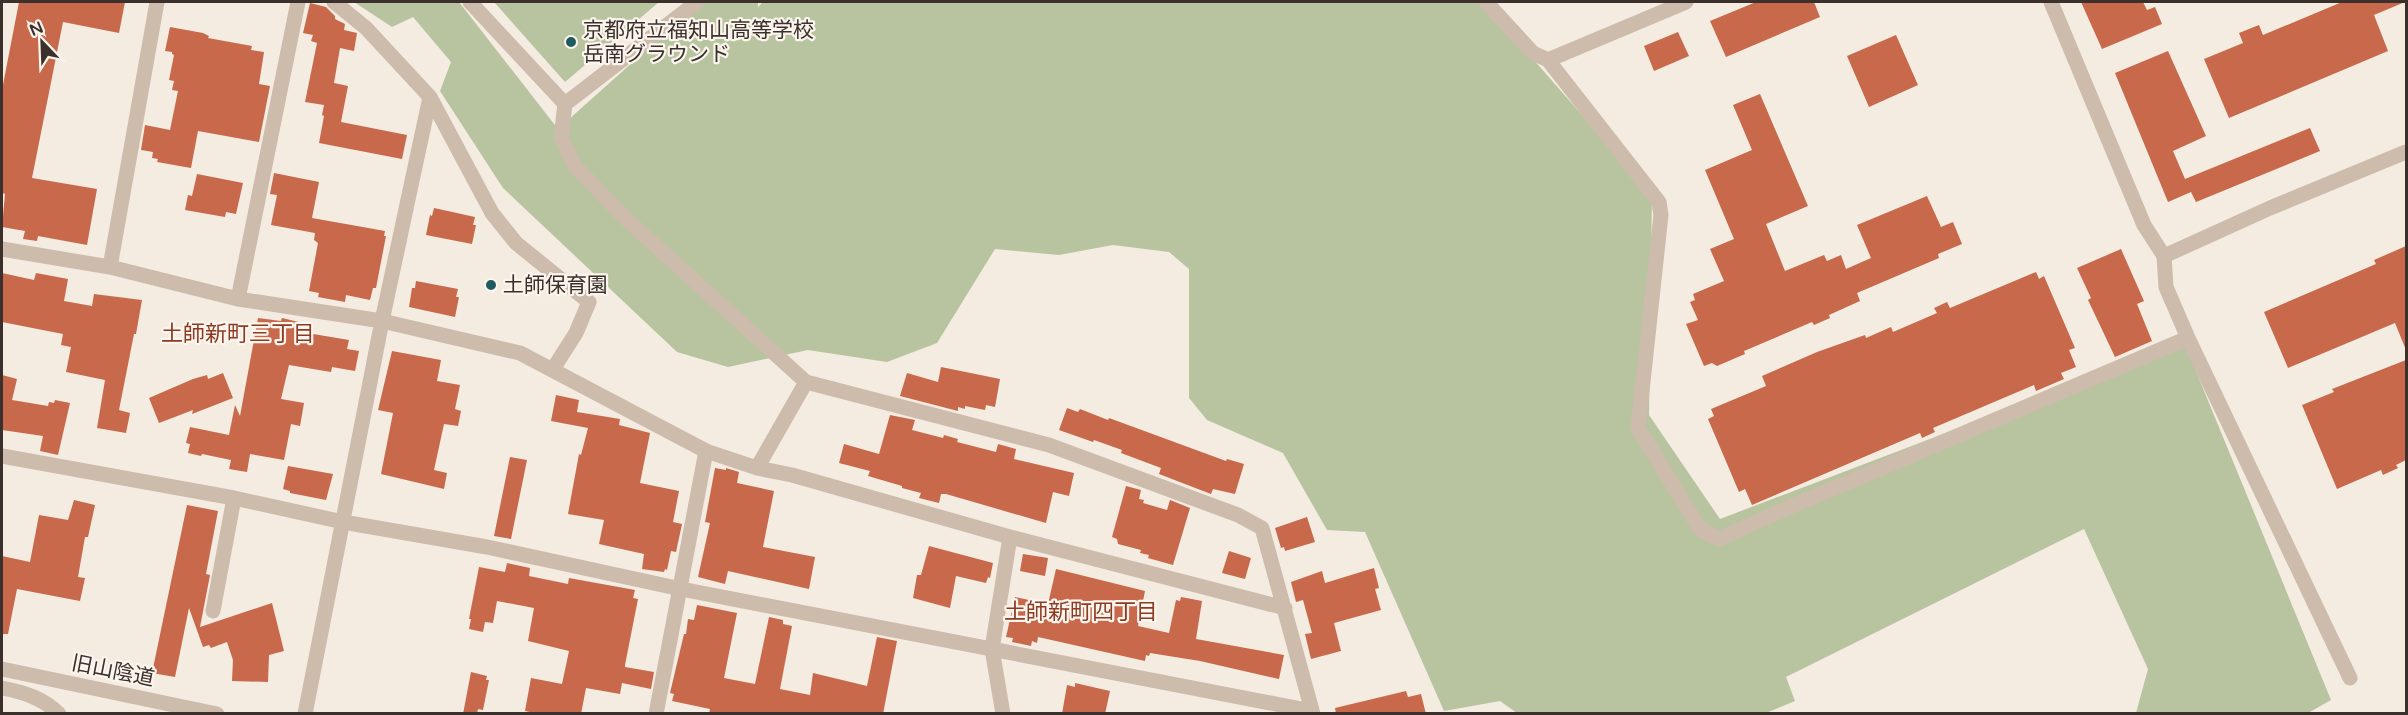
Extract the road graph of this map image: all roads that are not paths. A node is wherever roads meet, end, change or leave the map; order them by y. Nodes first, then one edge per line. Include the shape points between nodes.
1 (157, 2) edge
2 (298, 2) edge
3 (334, 2) edge
4 (470, 2) edge
5 (697, 2) edge
6 (1486, 2) edge
7 (1686, 2) edge
8 (2051, 2) edge
9 (1548, 60) junction
10 (430, 97) junction
11 (565, 104) junction
12 (2406, 152) edge
13 (2, 249) edge
14 (2164, 256) junction
15 (110, 267) junction
16 (238, 299) junction
17 (382, 321) junction
18 (2188, 338) junction
19 (553, 369) junction
20 (806, 382) junction
21 (706, 451) junction
22 (2, 456) edge
23 (757, 468) junction
24 (234, 498) junction
25 (343, 522) junction
26 (1010, 537) junction
27 (681, 589) junction
28 (1285, 608) junction
29 (213, 610) dead end
30 (992, 650) junction
31 (2, 669) edge
32 (2350, 678) dead end
33 (2, 688) edge
34 (1312, 712) edge
35 (59, 714) edge
36 (217, 714) edge
37 (305, 714) edge
38 (656, 714) edge
39 (1003, 714) edge

1 - 15 street
2 - 16 street
3 - 10 street via 366,28
4 - 11 street
5 - 11 street
6 - 9 street via 1533,53
7 - 9 street
8 - 14 street via 2144,225
9 - 18 street via 1659,202 1661,215 1638,428 1700,529 1719,539
10 - 17 street
10 - 19 street via 492,213 516,243 588,303 576,333
11 - 20 street via 561,137 575,166 624,218
12 - 14 street
13 - 15 street
14 - 18 street via 2166,287
15 - 16 street
16 - 17 street
17 - 19 street via 520,353
17 - 25 street
18 - 32 street
19 - 21 street
20 - 23 street
20 - 28 street via 1049,445 1238,515 1262,528
21 - 23 street
21 - 27 street
22 - 24 street
23 - 26 street
24 - 25 street
24 - 29 street
25 - 27 street via 487,547
25 - 37 street
26 - 28 street
26 - 30 street
27 - 30 street
27 - 38 street
28 - 34 street
30 - 34 street
30 - 39 street
31 - 36 street, 旧山陰道
33 - 35 street via 23,692

